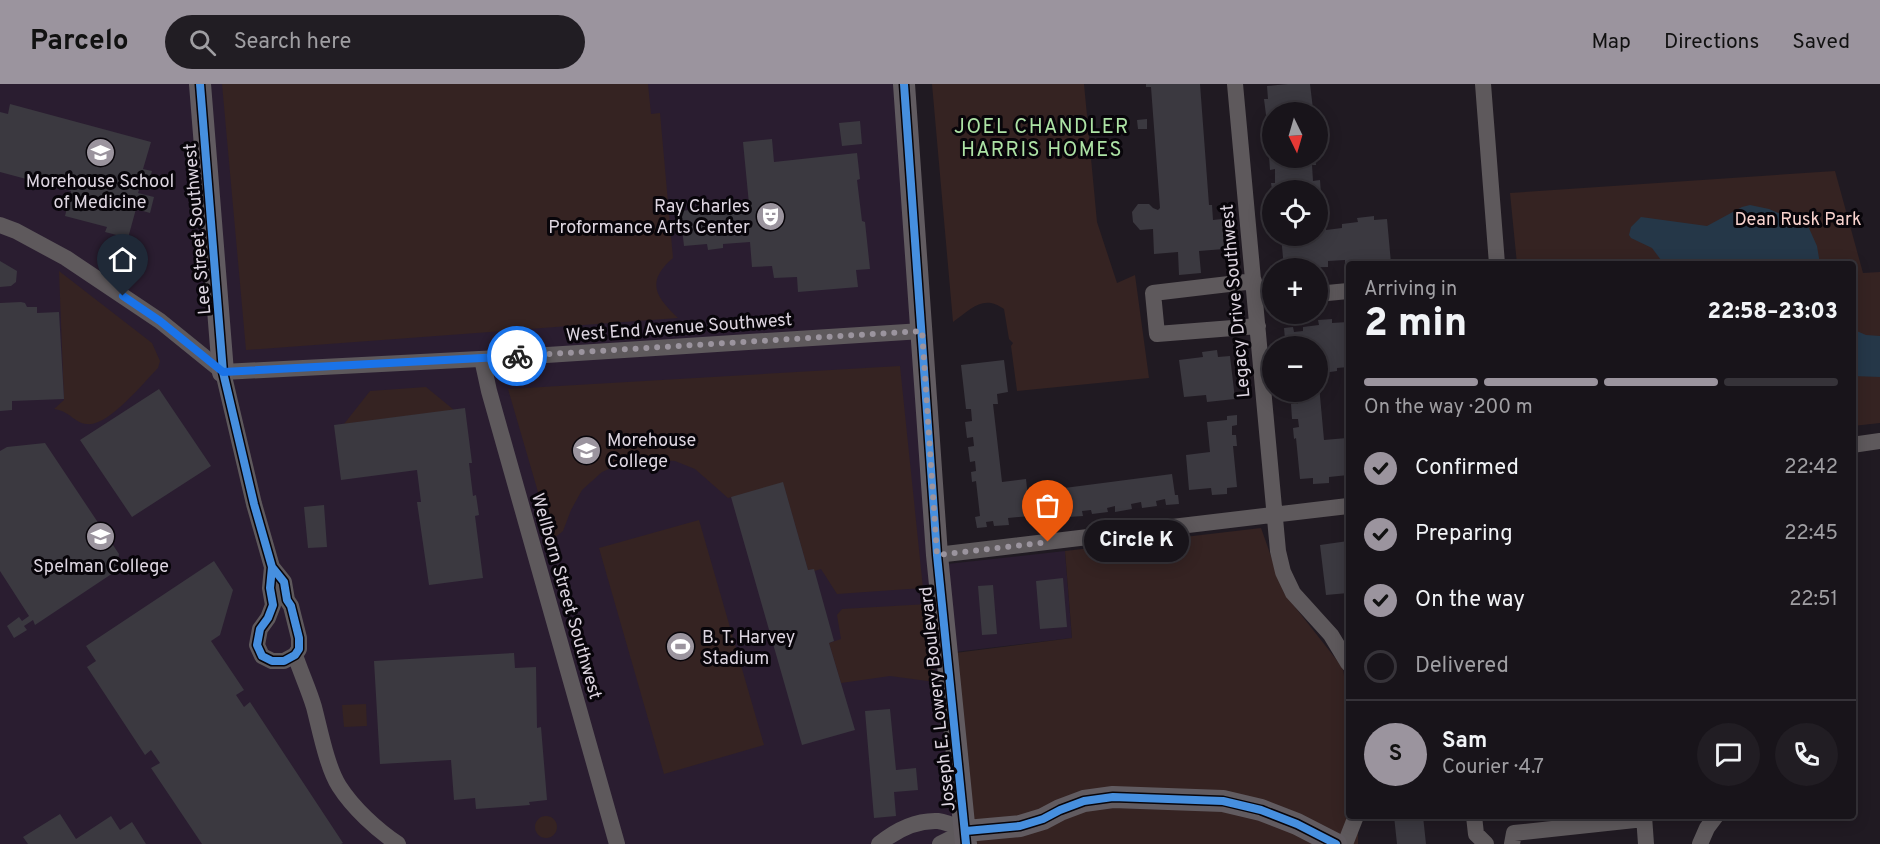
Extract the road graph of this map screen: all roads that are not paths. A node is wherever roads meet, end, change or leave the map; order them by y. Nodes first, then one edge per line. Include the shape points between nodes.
1 (200, 84) edge
2 (904, 84) edge
3 (1235, 84) edge
4 (1483, 84) edge
5 (0, 225) edge
6 (1497, 261) edge
7 (1254, 281) junction
8 (1346, 291) edge
9 (1328, 293) edge
10 (1262, 295) edge
11 (1262, 308) edge
12 (1258, 326) junction
13 (922, 331) junction
14 (482, 359) junction
15 (223, 372) junction
16 (1880, 441) edge
17 (1856, 444) edge
18 (1346, 506) edge
19 (1273, 515) junction
20 (937, 555) junction
21 (272, 567) junction
22 (295, 655) junction
23 (1346, 660) edge
24 (1355, 819) edge
25 (1474, 819) edge
26 (1628, 819) edge
27 (1644, 819) edge
28 (1714, 819) edge
29 (966, 837) edge
30 (390, 842) edge
31 (617, 844) edge
32 (879, 844) edge
33 (940, 844) edge
34 (1336, 844) edge
35 (1345, 844) edge
36 (1486, 844) edge
37 (1512, 844) edge
38 (1646, 844) edge
39 (1700, 844) edge

1 - 15 main road, Lee Street Southwest
2 - 13 main road, Joseph E. Lowery Boulevard
3 - 7 street, Legacy Drive Southwest
4 - 6 street
5 - 15 street via 66,258 160,321
7 - 10 street, Legacy Drive Southwest
7 - 12 street via 1153,293 1157,334
8 - 9 street
11 - 12 street, Legacy Drive Southwest
12 - 19 street, Legacy Drive Southwest
13 - 14 street, West End Avenue Southwest
13 - 20 main road, Joseph E. Lowery Boulevard
14 - 15 street, West End Avenue Southwest
14 - 31 street, Wellborn Street Southwest
15 - 21 street
16 - 17 street
18 - 19 street
19 - 20 street
19 - 23 street, Legacy Drive Southwest via 1283,572 1293,593 1331,635
20 - 29 main road, Joseph E. Lowery Boulevard
21 - 22 street via 284,582 294,615 300,644
21 - 22 street via 273,605 256,645 262,656 272,661 284,662
22 - 30 street via 338,785
24 - 35 street
25 - 36 street via 1476,834
26 - 37 street via 1514,833
27 - 38 street
28 - 39 street
29 - 32 street via 939,821 893,832
29 - 33 street
29 - 34 main road via 1020,826 1084,801 1113,796 1223,801 1261,810

